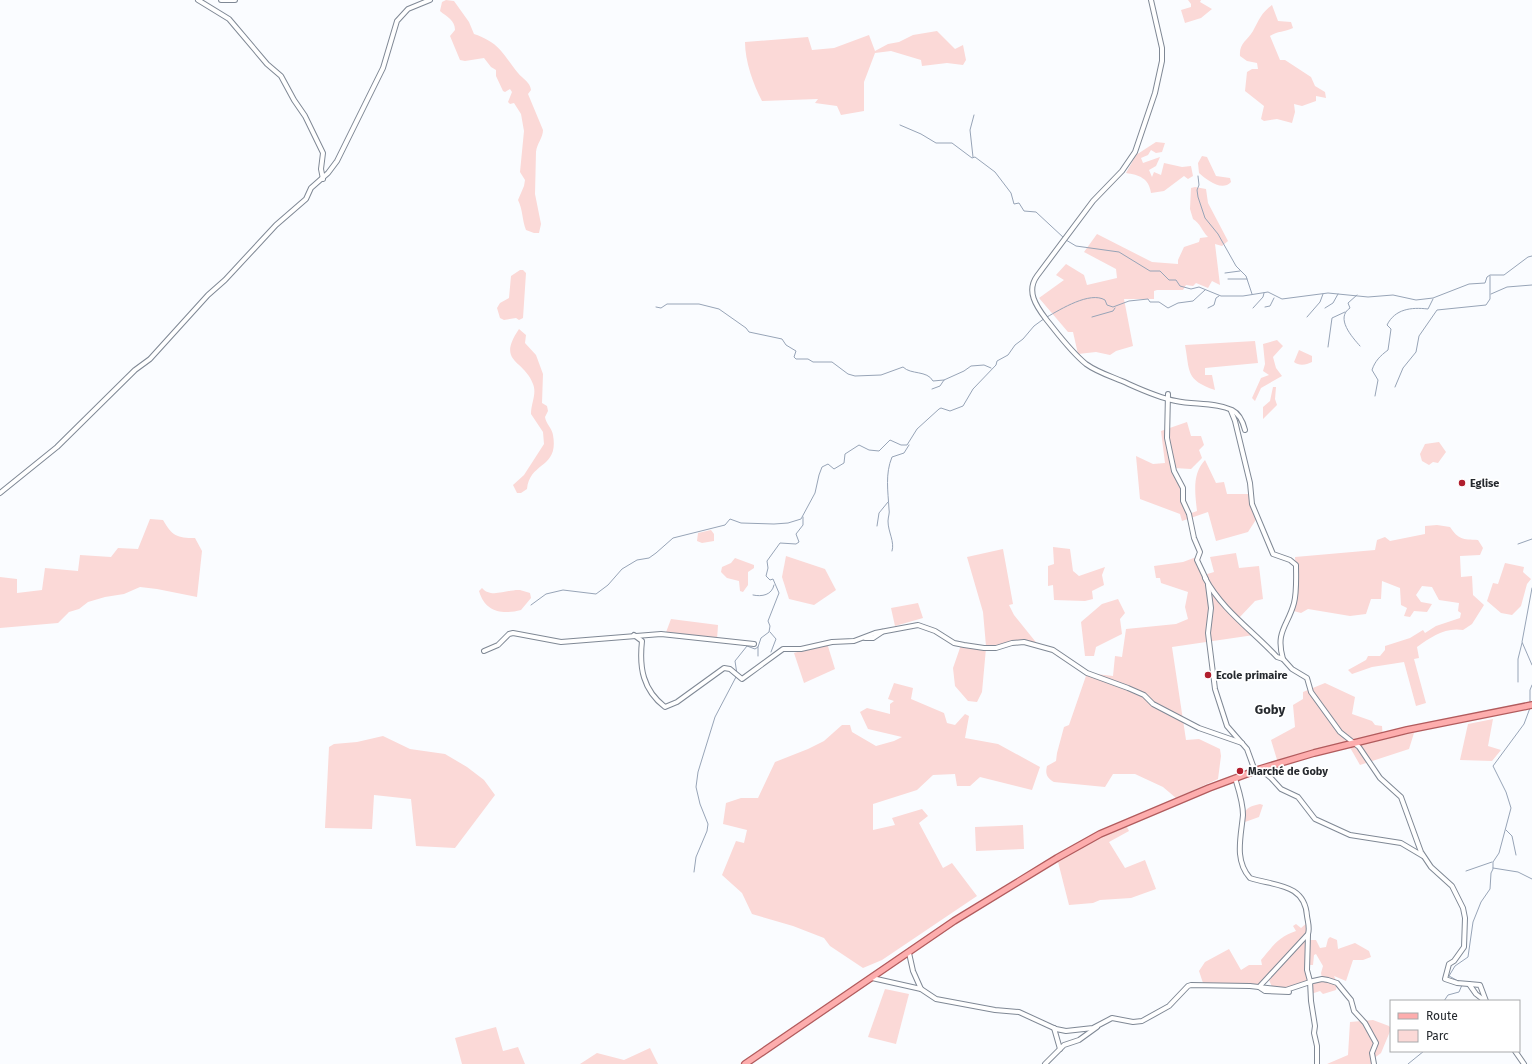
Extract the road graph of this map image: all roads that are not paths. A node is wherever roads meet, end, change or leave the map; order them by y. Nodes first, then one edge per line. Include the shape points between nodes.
1 (198, 0) edge
2 (221, 0) edge
3 (235, 0) edge
4 (430, 0) edge
5 (1151, 0) edge
6 (323, 179) junction
7 (1168, 394) dead end
8 (1168, 400) junction
9 (1228, 408) junction
10 (1244, 430) dead end
11 (0, 493) edge
12 (1205, 578) junction
13 (634, 635) junction
14 (754, 644) dead end
15 (484, 651) dead end
16 (1283, 659) junction
17 (1530, 706) edge
18 (1242, 743) junction
19 (1352, 743) junction
20 (1257, 770) junction
21 (1235, 778) junction
22 (1425, 858) junction
23 (1308, 934) junction
24 (908, 953) junction
25 (872, 978) junction
26 (1310, 981) junction
27 (1469, 984) junction
28 (1259, 987) junction
29 (921, 989) junction
30 (1485, 1000) edge
31 (1486, 1000) edge
32 (1099, 1026) junction
33 (1054, 1028) junction
34 (1060, 1049) junction
35 (1515, 1052) edge
36 (1520, 1062) edge
37 (745, 1064) edge
38 (1044, 1064) edge
39 (1316, 1064) edge
40 (1374, 1064) edge
41 (1524, 1064) edge

1 - 6 street via 229,19 267,64 281,76 323,153
2 - 3 street
4 - 6 street via 408,9 397,21 383,68 336,161
5 - 8 street via 1162,48 1162,61 1139,142 1122,171 1096,197 1033,282 1032,294 1040,312 1087,365
6 - 11 street via 311,188 306,199 276,225 144,364 134,370 57,447
7 - 8 street
8 - 9 street
8 - 12 street via 1170,457 1183,488 1183,501 1200,552 1197,560
9 - 10 street via 1239,416
9 - 16 street via 1233,412 1236,421 1257,520 1273,554 1296,565 1294,603 1280,640
12 - 16 street via 1214,593 1242,624 1276,657
12 - 18 street via 1211,597 1208,633 1215,689 1227,726
13 - 14 street via 662,634
13 - 15 street via 572,642 545,640 513,633 498,645
13 - 18 street via 642,641 640,659 644,679 655,699 665,707 677,702 724,668 730,669 742,679 784,649 854,641 884,630 918,625 964,646 996,648 1018,642 1053,650 1087,673 1128,688 1199,728
16 - 19 street via 1308,680 1311,692 1340,732
17 - 19 main road
18 - 20 street
19 - 20 main road
19 - 22 street via 1359,747 1386,784 1401,797 1406,816
20 - 21 main road
20 - 22 street via 1271,778 1281,789 1298,797 1315,819 1350,835 1401,843
21 - 23 street via 1242,802 1239,850 1242,868 1250,878 1264,880 1296,892 1307,910
21 - 24 main road via 1100,834 994,896
22 - 27 street via 1452,886 1465,912 1464,947 1454,961 1448,964 1445,979
23 - 26 street via 1307,970
23 - 28 street
24 - 25 main road
24 - 29 street
25 - 29 street
25 - 37 main road
26 - 28 street via 1286,990
26 - 39 street via 1317,1046
26 - 40 street via 1322,979 1337,983 1351,1000 1354,1011 1365,1023 1376,1043 1372,1053
27 - 30 street
27 - 31 street via 1480,985
28 - 32 street via 1190,985 1169,1006 1142,1021 1112,1018
29 - 33 street via 936,998 995,1010 1019,1012
32 - 33 street via 1071,1030
32 - 34 street
33 - 34 street
34 - 38 street
35 - 36 street
36 - 41 street

